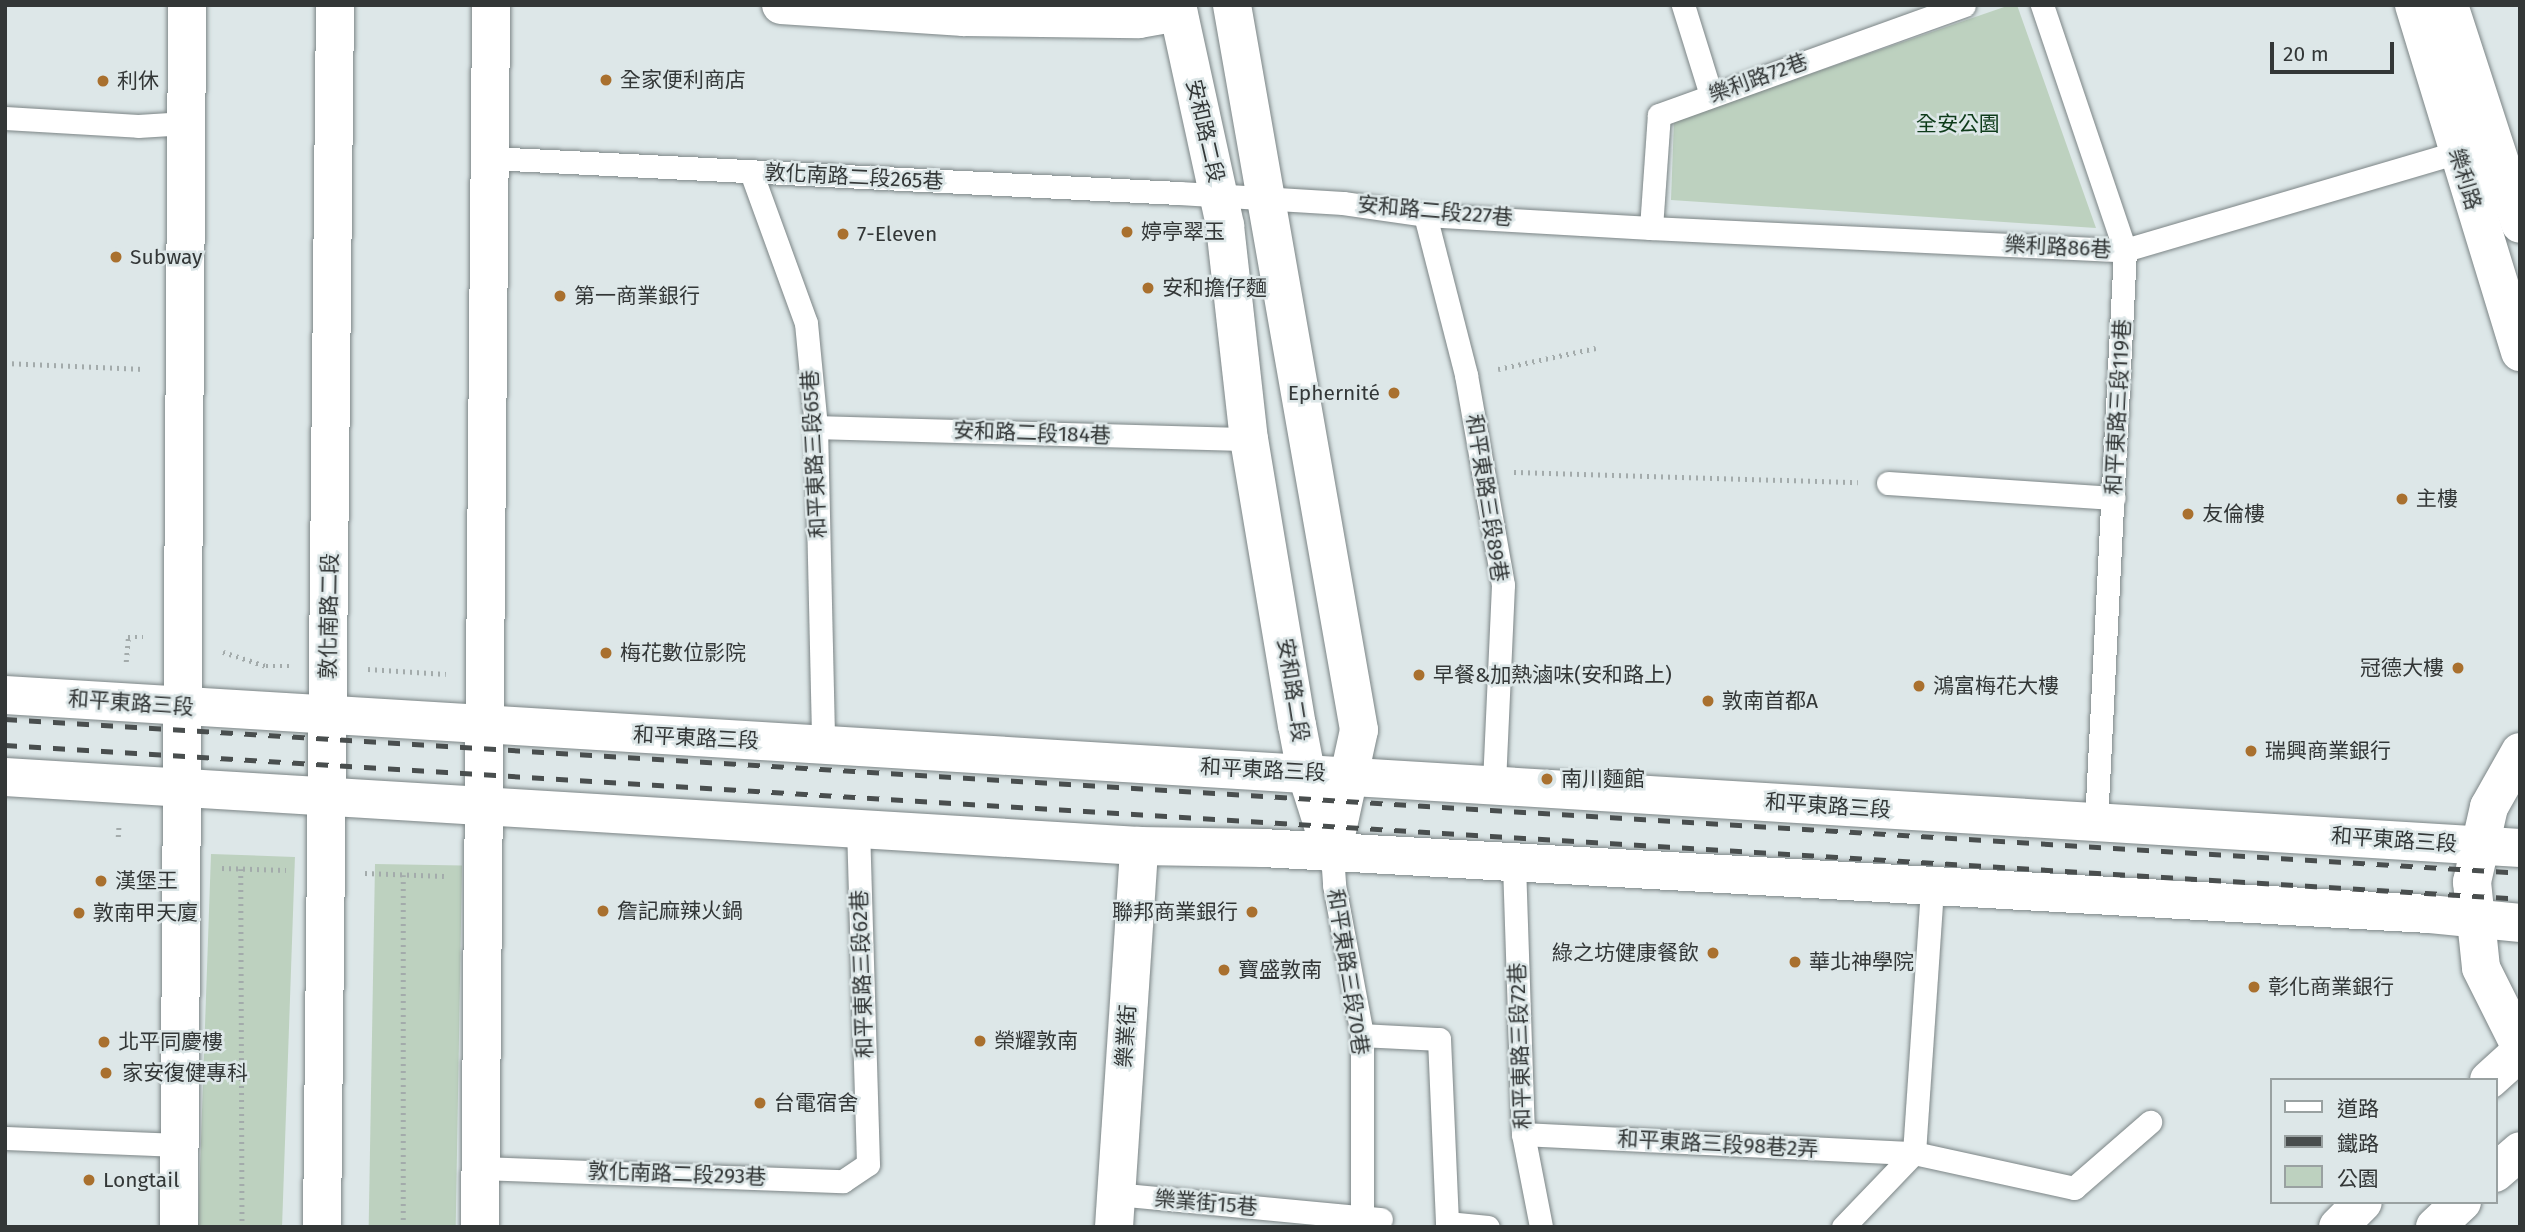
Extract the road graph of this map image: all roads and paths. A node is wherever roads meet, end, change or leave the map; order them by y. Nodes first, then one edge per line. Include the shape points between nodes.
1 (187, 5) edge
2 (335, 5) edge
3 (491, 5) edge
4 (780, 5) edge
5 (1233, 5) edge
6 (1683, 5) edge
7 (1964, 5) edge
8 (2042, 5) edge
9 (2414, 5) edge
10 (2449, 5) edge
11 (1177, 9) edge
12 (1711, 95) junction
13 (5, 118) edge
14 (186, 123) junction
15 (2474, 146) junction
16 (490, 158) junction
17 (751, 172) junction
18 (1219, 195) junction
19 (1267, 200) junction
20 (1425, 215) junction
21 (2520, 224) edge
22 (1651, 228) junction
23 (2125, 250) junction
24 (1596, 348) dead end
25 (2520, 352) edge
26 (5, 363) edge
27 (184, 372) junction
28 (1466, 375) junction
29 (816, 427) junction
30 (1249, 439) junction
31 (1485, 471) junction
32 (1888, 483) joint
33 (2114, 498) junction
34 (128, 637) dead end
35 (183, 638) junction
36 (328, 667) junction
37 (453, 674) dead end
38 (5, 695) edge
39 (181, 707) junction
40 (327, 715) junction
41 (485, 725) junction
42 (823, 746) junction
43 (2520, 752) edge
44 (1306, 772) junction
45 (1352, 776) junction
46 (5, 777) edge
47 (1494, 786) junction
48 (181, 787) junction
49 (326, 795) junction
50 (482, 804) junction
51 (2096, 822) junction
52 (858, 827) junction
53 (1139, 846) junction
54 (2478, 846) junction
55 (2520, 848) edge
56 (1332, 854) junction
57 (1514, 864) junction
58 (241, 869) dead end
59 (404, 874) dead end
60 (1932, 888) junction
61 (2473, 920) junction
62 (2520, 923) edge
63 (1362, 1035) junction
64 (2520, 1046) edge
65 (2520, 1052) edge
66 (2491, 1078) edge
67 (2150, 1122) dead end
68 (1522, 1134) junction
69 (5, 1138) edge
70 (180, 1145) junction
71 (2520, 1151) edge
72 (1914, 1153) junction
73 (868, 1164) joint
74 (480, 1168) junction
75 (2497, 1171) edge
76 (2361, 1204) edge
77 (2460, 1204) edge
78 (1114, 1211) edge
79 (1371, 1218) joint
80 (179, 1227) edge
81 (242, 1227) edge
82 (322, 1227) edge
83 (403, 1227) edge
84 (480, 1227) edge
85 (1488, 1227) edge
86 (1541, 1227) edge
87 (1843, 1227) edge
88 (2338, 1227) edge
89 (2435, 1227) edge

1 - 14 main road
2 - 36 main road, 敦化南路二段
3 - 16 main road
4 - 11 main road via 964,17 1139,19
5 - 19 main road
6 - 12 lane
7 - 12 lane, 樂利路72巷
8 - 23 lane, 和平東路三段119巷
9 - 15 main road, 樂利路
10 - 15 main road, 樂利路
11 - 18 main road, 安和路二段
12 - 22 lane, 樂利路72巷 via 1659,114
13 - 14 lane via 138,126
14 - 27 main road
15 - 21 main road, 樂利路
15 - 23 lane, 樂利路86巷
15 - 25 main road, 樂利路
16 - 17 lane, 敦化南路二段265巷
16 - 41 main road
17 - 18 lane, 敦化南路二段265巷
17 - 29 lane, 和平東路三段65巷 via 806,323
18 - 19 lane, 安和路二段227巷
18 - 30 main road, 安和路二段
19 - 20 lane, 安和路二段227巷 via 1343,203
19 - 45 main road via 1359,730
20 - 22 lane, 安和路二段227巷
20 - 28 lane, 和平東路三段89巷
22 - 23 lane, 樂利路86巷
23 - 33 lane, 和平東路三段119巷
24 - 28 path
26 - 27 path
27 - 35 main road
28 - 31 lane, 和平東路三段89巷
29 - 30 lane, 安和路二段184巷
29 - 42 lane, 和平東路三段65巷
30 - 44 main road, 安和路二段
31 - 32 path
31 - 47 lane, 和平東路三段89巷 via 1503,586
32 - 33 lane
33 - 51 lane, 和平東路三段119巷
34 - 35 path
35 - 36 path via 266,666
35 - 39 main road
36 - 37 path
36 - 40 main road, 敦化南路二段
38 - 39 main road, 和平東路三段
39 - 40 main road, 和平東路三段
39 - 48 main road
40 - 41 main road, 和平東路三段
40 - 49 main road, 敦化南路二段
41 - 42 main road, 和平東路三段
41 - 50 main road
42 - 44 main road, 和平東路三段
43 - 54 main road via 2489,807
44 - 45 main road, 和平東路三段
44 - 56 main road, 安和路二段
45 - 47 main road, 和平東路三段
45 - 56 main road
46 - 48 main road
47 - 51 main road, 和平東路三段
48 - 49 main road
48 - 70 main road
49 - 50 main road
49 - 82 main road, 敦化南路二段
50 - 52 main road
50 - 74 main road
51 - 54 main road, 和平東路三段
52 - 53 main road
52 - 73 lane, 和平東路三段62巷
53 - 56 main road
53 - 78 main road, 樂業街
54 - 55 main road, 和平東路三段
54 - 61 main road
56 - 57 main road
56 - 63 lane, 和平東路三段70巷
57 - 60 main road
57 - 68 lane, 和平東路三段72巷
58 - 81 path
59 - 83 path
60 - 61 main road
60 - 72 lane
61 - 62 main road
61 - 64 main road via 2482,968
63 - 79 lane, 和平東路三段70巷
63 - 85 lane via 1439,1039 1447,1223
65 - 66 main road
67 - 72 lane, 和平東路三段98巷2弄 via 2074,1188
68 - 72 lane, 和平東路三段98巷2弄
68 - 86 lane, 和平東路三段72巷
69 - 70 lane
70 - 80 main road
71 - 75 main road
72 - 87 lane
73 - 74 lane, 敦化南路二段293巷 via 843,1181
74 - 84 main road
76 - 88 main road
77 - 89 main road
78 - 79 lane, 樂業街15巷

